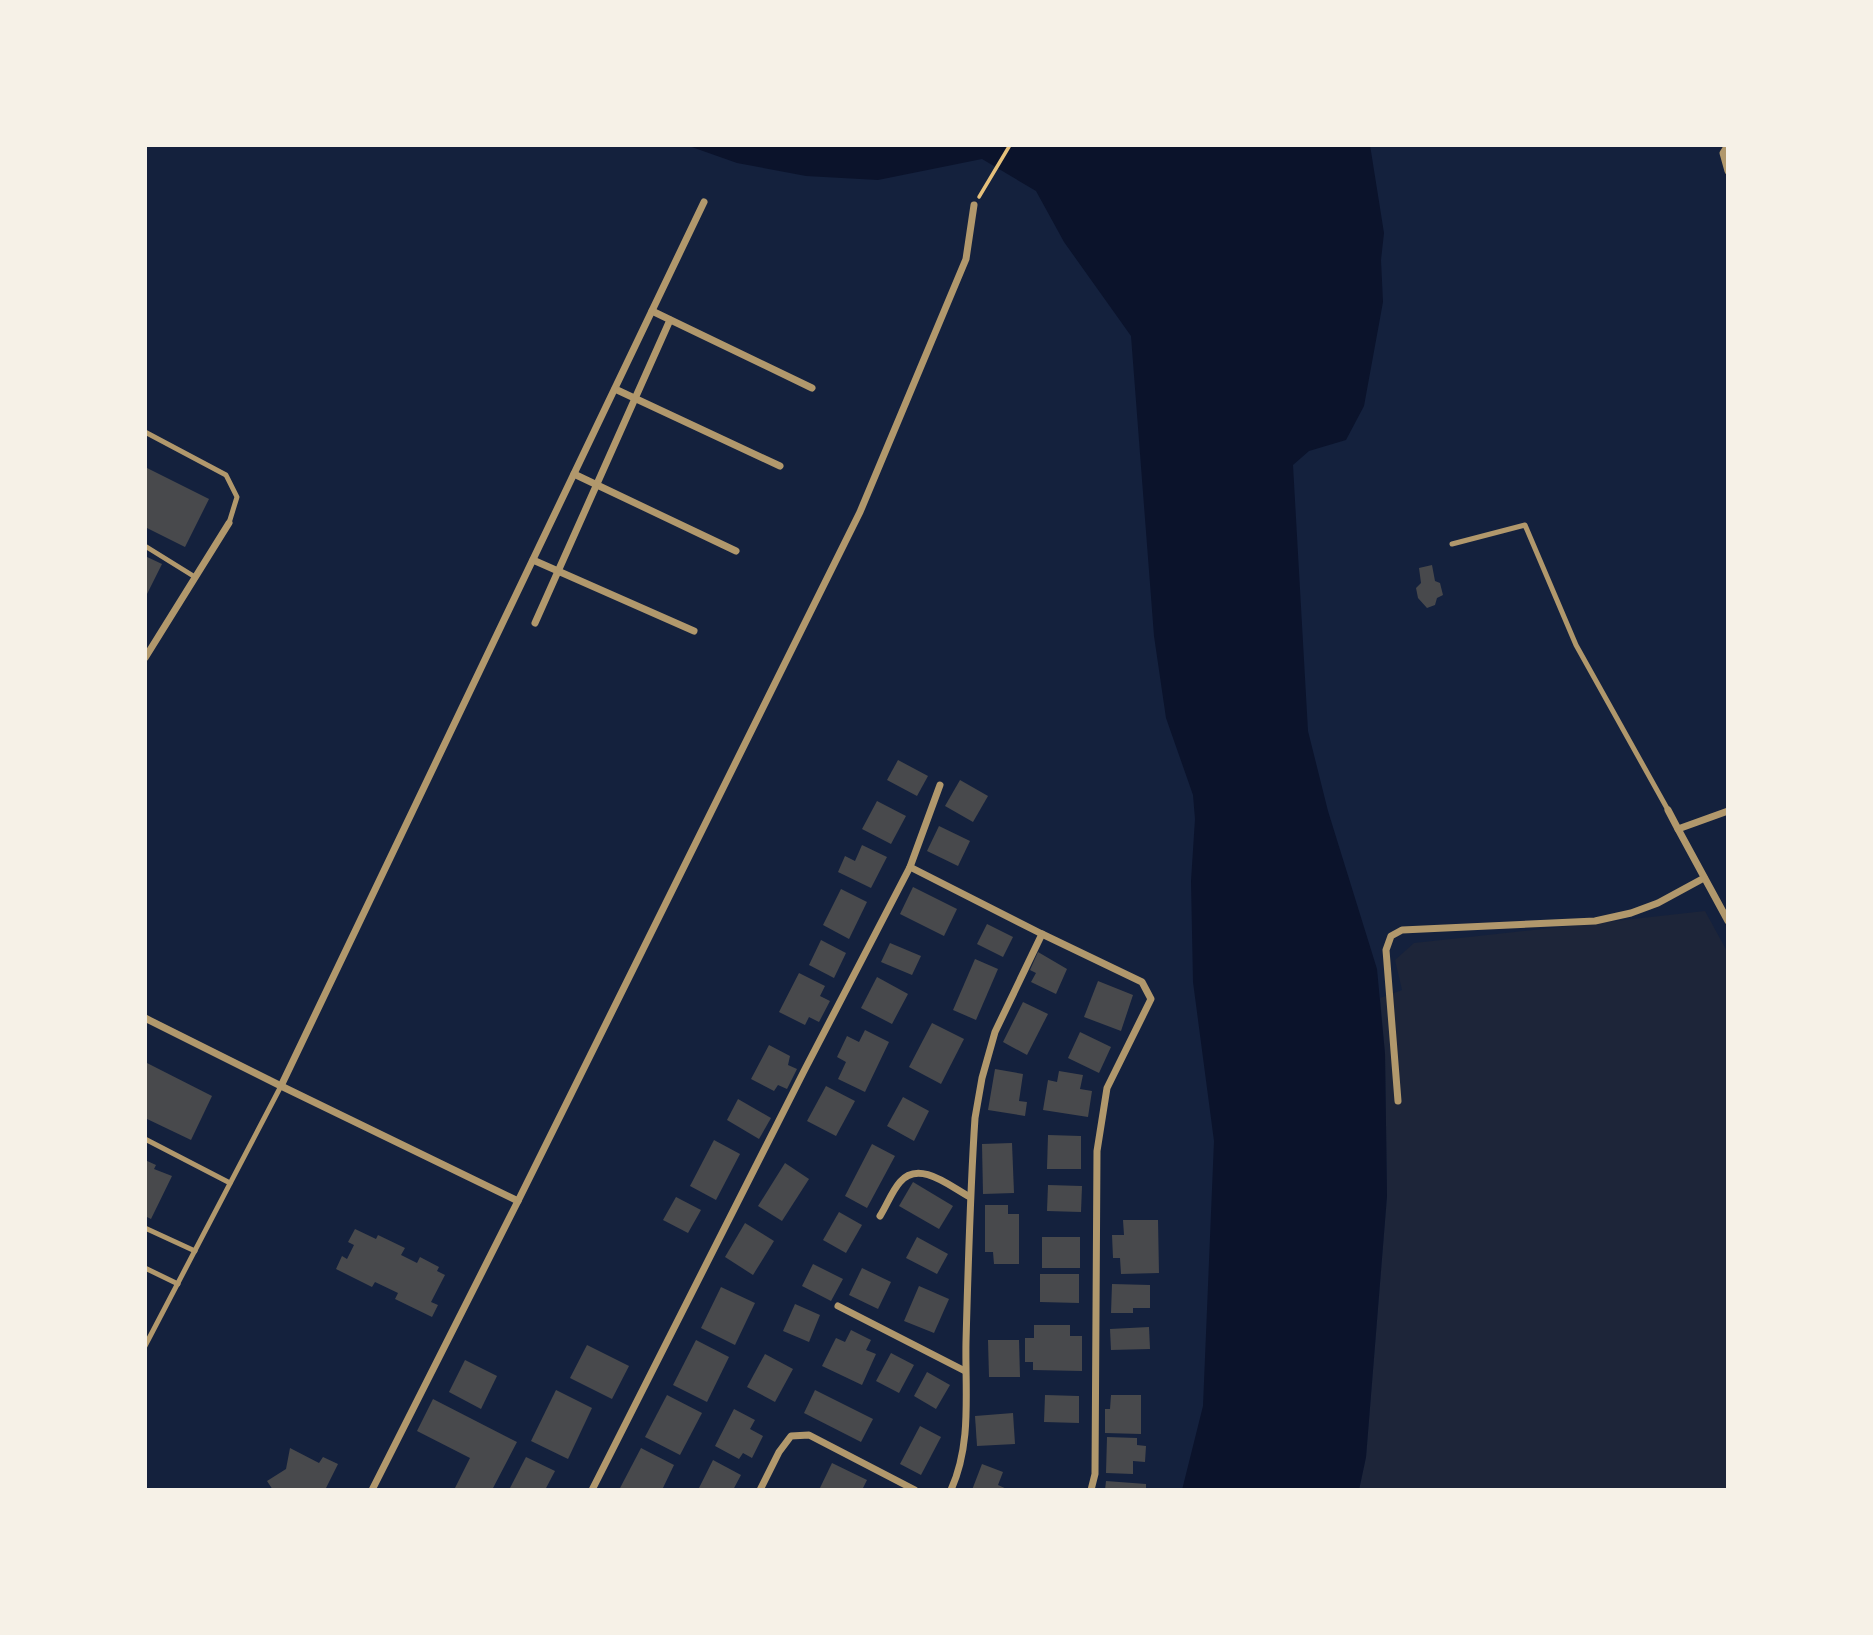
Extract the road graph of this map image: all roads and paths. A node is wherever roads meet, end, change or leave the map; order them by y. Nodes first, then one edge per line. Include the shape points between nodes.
1 (1010, 145) edge
2 (1728, 145) edge
3 (1728, 171) edge
4 (704, 202) dead end
5 (974, 205) joint
6 (652, 311) junction
7 (670, 320) junction
8 (812, 388) dead end
9 (615, 389) junction
10 (635, 398) junction
11 (145, 432) edge
12 (780, 466) dead end
13 (575, 474) junction
14 (598, 484) junction
15 (229, 523) joint
16 (1452, 544) dead end
17 (145, 546) edge
18 (736, 551) dead end
19 (533, 560) junction
20 (558, 572) junction
21 (195, 577) junction
22 (535, 623) dead end
23 (694, 631) dead end
24 (145, 658) edge
25 (940, 785) dead end
26 (1668, 810) joint
27 (1728, 811) edge
28 (1678, 829) junction
29 (910, 867) junction
30 (1704, 878) junction
31 (1728, 920) edge
32 (1042, 934) junction
33 (145, 1017) edge
34 (281, 1086) junction
35 (1398, 1101) dead end
36 (145, 1139) edge
37 (230, 1183) junction
38 (970, 1197) junction
39 (518, 1201) junction
40 (880, 1216) dead end
41 (145, 1228) edge
42 (195, 1251) junction
43 (145, 1268) edge
44 (178, 1284) junction
45 (838, 1306) dead end
46 (145, 1346) edge
47 (965, 1371) junction
48 (372, 1490) edge
49 (592, 1490) edge
50 (760, 1490) edge
51 (915, 1490) edge
52 (951, 1490) edge
53 (1091, 1490) edge

1 - 5 path
2 - 3 street via 1723,152
4 - 6 street
5 - 39 street via 967,259 860,512
6 - 7 street
6 - 9 street
7 - 8 street
7 - 10 street
9 - 10 street
9 - 13 street
10 - 12 street
10 - 14 street
11 - 15 lane via 226,475 237,497
13 - 14 street
13 - 19 street
14 - 18 street
14 - 20 street
15 - 21 street
16 - 26 lane via 1525,526 1576,645
17 - 21 lane
19 - 20 street
19 - 34 street
20 - 22 street
20 - 23 street
21 - 24 street
25 - 29 street
26 - 28 street
27 - 28 street
28 - 30 street
29 - 32 street
29 - 49 street
30 - 31 street
30 - 35 street via 1658,903 1595,921 1402,930 1391,936 1387,950
32 - 38 street via 995,1032 982,1078
32 - 53 street via 1142,982 1151,999 1107,1088 1101,1118 1095,1474
33 - 34 street
34 - 37 lane
34 - 39 street
36 - 37 lane
37 - 42 lane
38 - 40 street via 922,1171 910,1172
38 - 47 street
39 - 48 street
41 - 42 lane
42 - 44 lane
43 - 44 lane
44 - 46 lane
45 - 47 street
47 - 52 street via 963,1456
50 - 51 street via 792,1436 809,1436

